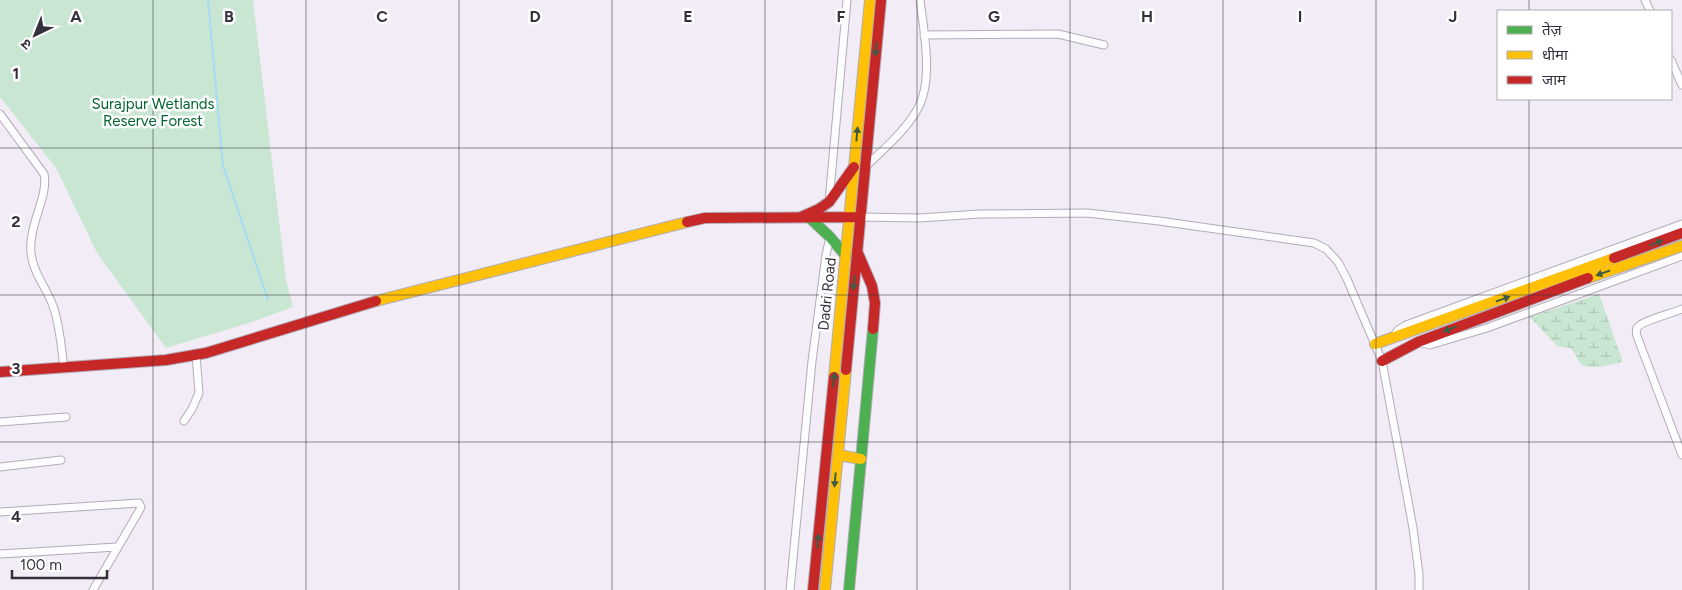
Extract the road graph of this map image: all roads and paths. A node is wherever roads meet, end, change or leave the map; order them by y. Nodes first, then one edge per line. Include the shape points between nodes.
1 (847, 0) edge
2 (870, 0) edge
3 (881, 0) edge
4 (920, 0) edge
5 (924, 35) junction
6 (1104, 45) dead end
7 (1672, 62) edge
8 (1682, 85) edge
9 (0, 114) edge
10 (860, 167) junction
11 (828, 202) junction
12 (855, 217) junction
13 (800, 218) junction
14 (811, 219) junction
15 (1682, 224) edge
16 (1682, 233) edge
17 (830, 236) junction
18 (1682, 246) edge
19 (857, 250) junction
20 (846, 256) junction
21 (1682, 256) edge
22 (1682, 309) edge
23 (1393, 337) junction
24 (1418, 342) junction
25 (1375, 344) junction
26 (196, 355) junction
27 (1382, 361) junction
28 (64, 366) junction
29 (0, 372) edge
30 (66, 418) dead end
31 (184, 421) dead end
32 (0, 422) edge
33 (838, 455) junction
34 (1682, 455) edge
35 (861, 459) junction
36 (61, 460) dead end
37 (0, 467) edge
38 (0, 512) edge
39 (117, 548) junction
40 (0, 554) edge
41 (93, 590) edge
42 (790, 590) edge
43 (813, 590) edge
44 (825, 590) edge
45 (849, 590) edge
46 (1419, 590) edge

1 - 11 street
10 -> 2 main road, Dadri Road
3 -> 10 main road, Dadri Road
4 - 5 street
5 - 6 street via 1058,34
5 - 10 street via 925,92 918,110 891,142
7 - 8 street
9 - 28 street via 44,174 45,183 32,231 31,253 56,316
10 - 11 main road
10 - 12 main road, Dadri Road
11 - 13 main road
12 - 14 main road
12 - 19 main road, Dadri Road
12 - 20 main road, Dadri Road
12 - 25 street via 1087,213 1314,243 1326,249 1338,262
13 - 14 main road
13 - 26 main road via 705,218 396,295
14 - 17 main road
15 - 23 street via 1406,324
23 -> 16 main road
17 - 20 main road
17 - 42 street via 812,361
18 -> 24 main road via 1548,292
19 -> 33 main road, Dadri Road
19 - 35 main road via 872,286 875,303
43 -> 20 main road, Dadri Road
21 - 24 street via 1487,328 1430,345
22 - 34 street via 1645,322 1636,330
23 - 25 main road
24 - 27 main road
25 - 27 street
26 - 28 main road
26 - 31 street via 198,393
27 - 46 street via 1414,528
28 - 29 main road
30 - 32 street
33 - 35 main road
33 -> 44 main road, Dadri Road
35 - 45 main road
36 - 37 street
38 - 39 street via 139,503 141,507
39 - 40 street
39 - 41 street

